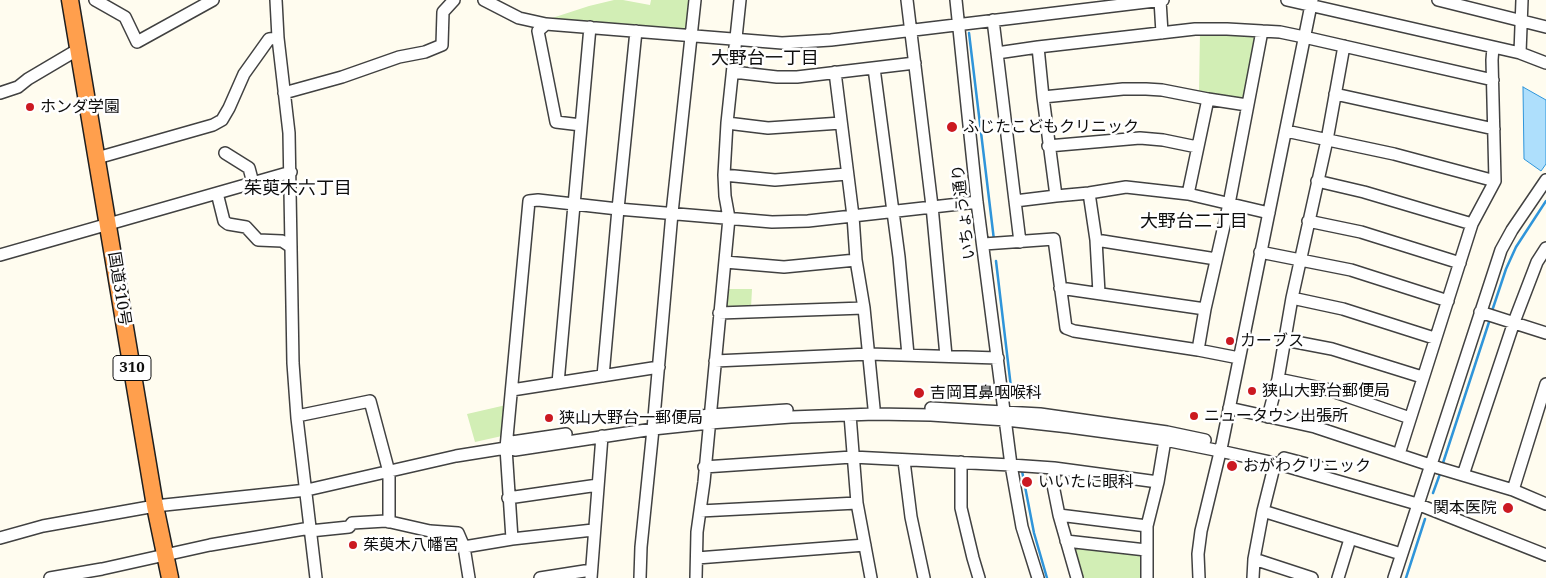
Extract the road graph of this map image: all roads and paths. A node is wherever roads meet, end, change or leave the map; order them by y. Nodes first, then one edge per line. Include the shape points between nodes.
1 (70, 0) edge
2 (95, 0) edge
3 (213, 0) edge
4 (276, 0) edge
5 (454, 0) edge
6 (484, 0) edge
7 (695, 0) edge
8 (740, 0) edge
9 (907, 0) edge
10 (956, 0) edge
11 (1161, 0) edge
12 (1288, 0) edge
13 (1440, 0) edge
14 (1522, 0) edge
15 (1311, 2) edge
16 (1479, 5) edge
17 (993, 20) junction
18 (1521, 21) junction
19 (546, 24) junction
20 (958, 25) junction
21 (590, 27) junction
22 (1546, 27) edge
23 (912, 30) junction
24 (636, 31) junction
25 (1262, 31) junction
26 (1162, 33) junction
27 (692, 36) junction
28 (1304, 37) junction
29 (278, 38) junction
30 (737, 39) junction
31 (1344, 46) junction
32 (1038, 47) junction
33 (1493, 47) junction
34 (80, 52) junction
35 (997, 53) junction
36 (1520, 53) junction
37 (1546, 63) edge
38 (915, 64) junction
39 (874, 68) junction
40 (733, 72) junction
41 (835, 72) junction
42 (1493, 80) junction
43 (0, 93) edge
44 (284, 93) junction
45 (1335, 94) junction
46 (1043, 97) junction
47 (1208, 99) junction
48 (1247, 105) junction
49 (727, 123) junction
50 (842, 123) junction
51 (581, 126) junction
52 (1494, 129) junction
53 (1286, 130) junction
54 (1327, 140) junction
55 (1048, 146) junction
56 (1197, 147) junction
57 (225, 153) dead end
58 (97, 158) junction
59 (291, 172) junction
60 (847, 174) junction
61 (724, 175) junction
62 (1495, 180) junction
63 (1546, 180) edge
64 (1317, 181) junction
65 (253, 183) junction
66 (217, 193) junction
67 (1089, 193) junction
68 (1188, 194) junction
69 (1056, 196) junction
70 (977, 202) junction
71 (1015, 202) junction
72 (574, 204) junction
73 (1228, 204) junction
74 (932, 206) junction
75 (618, 209) junction
76 (893, 211) junction
77 (1269, 212) junction
78 (672, 213) junction
79 (853, 216) junction
80 (729, 218) junction
81 (1308, 221) junction
82 (108, 223) junction
83 (1472, 224) junction
84 (1096, 240) junction
85 (1020, 242) junction
86 (984, 244) junction
87 (291, 247) junction
88 (1546, 248) edge
89 (1260, 252) junction
90 (0, 255) edge
91 (1216, 259) junction
92 (856, 260) junction
93 (1301, 260) junction
94 (725, 262) junction
95 (1460, 263) junction
96 (1060, 288) junction
97 (1099, 292) junction
98 (1292, 298) junction
99 (1448, 301) junction
100 (864, 308) junction
101 (1205, 309) junction
102 (719, 313) junction
103 (1487, 314) junction
104 (1514, 322) junction
105 (1546, 333) edge
106 (1434, 338) junction
107 (1285, 340) junction
108 (1198, 350) junction
109 (869, 354) junction
110 (908, 355) junction
111 (946, 356) junction
112 (998, 358) junction
113 (1239, 358) junction
114 (715, 361) junction
115 (659, 368) junction
116 (603, 376) junction
117 (1422, 377) junction
118 (1278, 379) junction
119 (558, 383) junction
120 (1546, 384) edge
121 (512, 390) junction
122 (874, 408) junction
123 (1229, 408) junction
124 (850, 415) junction
125 (297, 416) junction
126 (1006, 416) junction
127 (1268, 417) junction
128 (1410, 418) junction
129 (710, 419) junction
130 (654, 425) junction
131 (602, 436) junction
132 (1166, 440) junction
133 (506, 448) junction
134 (1221, 448) junction
135 (1399, 454) junction
136 (852, 457) junction
137 (904, 461) junction
138 (961, 462) junction
139 (1275, 463) junction
140 (1011, 465) junction
141 (704, 467) junction
142 (1054, 468) junction
143 (1438, 468) junction
144 (389, 472) junction
145 (1464, 475) junction
146 (1158, 482) junction
147 (598, 485) junction
148 (307, 490) junction
149 (1513, 490) junction
150 (508, 498) junction
151 (1419, 501) junction
152 (857, 503) junction
153 (1546, 504) edge
154 (155, 506) junction
155 (1263, 511) junction
156 (700, 512) junction
157 (1059, 515) junction
158 (389, 522) junction
159 (1147, 526) junction
160 (310, 529) junction
161 (593, 530) junction
162 (0, 538) edge
163 (512, 538) junction
164 (1350, 539) junction
165 (1066, 541) junction
166 (865, 544) junction
167 (464, 547) junction
168 (1546, 548) edge
169 (1146, 550) junction
170 (166, 554) junction
171 (1401, 554) junction
172 (1546, 555) edge
173 (697, 558) junction
174 (1254, 559) junction
175 (591, 574) edge
176 (50, 578) edge
177 (170, 578) edge
178 (316, 578) edge
179 (469, 578) edge
180 (540, 578) edge
181 (640, 578) edge
182 (696, 578) edge
183 (871, 578) edge
184 (924, 578) edge
185 (979, 578) edge
186 (1038, 578) edge
187 (1077, 578) edge
188 (1147, 578) edge
189 (1199, 578) edge
190 (1253, 578) edge
191 (1312, 578) edge
192 (1338, 578) edge
193 (1394, 578) edge

1 - 34 highway, 国道310号 / 310
2 - 3 street via 125,17 137,42
4 - 29 street
5 - 44 street via 443,12 442,45
6 - 19 street via 519,18
7 - 27 street
8 - 30 street
9 - 23 street
10 - 20 street, いちょう通り
11 - 17 street
11 - 26 street
12 - 15 street
13 - 16 street
14 - 18 street
15 - 28 street
15 - 33 street
16 - 18 street
17 - 20 street
17 - 35 street
18 - 22 street
18 - 36 street
19 - 21 street
19 - 51 street via 538,31 556,122
20 - 23 street
20 - 70 street, いちょう通り
21 - 24 street
21 - 51 street
23 - 30 street via 782,43
23 - 38 street
24 - 27 street
24 - 75 street
25 - 26 street via 1227,28
25 - 28 street
25 - 48 street
26 - 32 street
27 - 30 street
27 - 78 street
28 - 31 street
28 - 53 street
29 - 44 street
29 - 58 street via 269,39 244,74 222,120
30 - 40 street
31 - 42 street
31 - 45 street
32 - 35 street
32 - 46 street
33 - 36 street
33 - 42 street
34 - 43 street via 72,53 18,87
34 - 58 highway, 国道310号 / 310
35 - 71 street
36 - 37 street
38 - 39 street
38 - 74 street
39 - 41 street
39 - 76 street
40 - 41 street via 787,77
40 - 49 street
41 - 50 street
42 - 52 street
44 - 59 street
45 - 52 street
45 - 54 street
46 - 47 street via 1146,88
46 - 55 street
47 - 48 street
47 - 56 street
48 - 73 street
49 - 50 street via 768,128
49 - 61 street
50 - 60 street
51 - 72 street
52 - 62 street
53 - 54 street
53 - 77 street
54 - 62 street
54 - 64 street
55 - 56 street via 1140,138
55 - 69 street
56 - 68 street
57 - 65 street via 249,168
58 - 82 highway, 国道310号 / 310
59 - 65 street
59 - 87 street
60 - 61 street via 775,180
60 - 79 street
61 - 80 street
62 - 83 street
63 - 103 street via 1501,250
64 - 81 street
64 - 83 street
65 - 66 street
66 - 82 street
66 - 87 street via 224,221 228,224 246,227 258,240 282,241
67 - 68 street via 1126,187
67 - 69 street
67 - 84 street
68 - 73 street
69 - 71 street
70 - 74 street
70 - 86 street, いちょう通り
71 - 85 street
72 - 75 street
72 - 119 street
72 - 121 street via 529,201
73 - 77 street
73 - 91 street
74 - 76 street
74 - 111 street
75 - 78 street
75 - 116 street
76 - 79 street
76 - 110 street
77 - 89 street
78 - 80 street
78 - 115 street
79 - 80 street via 772,222
79 - 92 street
80 - 94 street
81 - 93 street
81 - 95 street via 1361,232
82 - 90 street
82 - 154 highway, 国道310号 / 310
83 - 95 street
84 - 91 street
84 - 97 street
85 - 86 street
85 - 96 street via 1054,239
86 - 112 street, いちょう通り
87 - 125 street
88 - 104 street via 1537,262
89 - 93 street
89 - 113 street
91 - 101 street
92 - 94 street via 784,267
92 - 100 street
93 - 98 street
93 - 99 street via 1350,270
94 - 102 street
95 - 99 street
96 - 97 street
96 - 108 street via 1066,328
97 - 101 street
98 - 106 street
98 - 107 street
99 - 106 street
100 - 102 street
100 - 109 street
101 - 108 street
102 - 114 street
103 - 104 street
103 - 143 street
104 - 105 street
104 - 145 street
106 - 117 street
107 - 117 street via 1332,349
107 - 118 street
108 - 113 street
109 - 110 street
109 - 114 street
109 - 122 street
110 - 111 street
111 - 112 street
112 - 126 street, いちょう通り
113 - 123 street
114 - 129 street
115 - 116 street
115 - 130 street
116 - 119 street
117 - 128 street
118 - 127 street
118 - 128 street via 1326,389
119 - 121 street
120 - 149 street
121 - 133 street
122 - 126 street via 948,408
122 - 129 street via 773,410
123 - 127 street
123 - 134 street
124 - 126 street
124 - 129 street
124 - 136 street
125 - 144 street via 370,401
125 - 148 street
126 - 132 street
126 - 134 street via 1130,427
126 - 140 street, いちょう通り
127 - 135 street via 1315,427
128 - 135 street
129 - 130 street
129 - 141 street
130 - 131 street
130 - 133 street via 512,442
130 - 181 street
131 - 133 street via 515,450
131 - 147 street
132 - 134 street
132 - 146 street
133 - 144 street
133 - 150 street
134 - 139 street
134 - 151 street via 1303,462
134 - 189 street via 1201,531
135 - 143 street
136 - 137 street
136 - 141 street
136 - 152 street
137 - 138 street
137 - 184 street via 911,517
138 - 140 street
138 - 185 street via 961,508
139 - 151 street
139 - 155 street
140 - 142 street
140 - 186 street, いちょう通り via 1022,526
141 - 156 street
142 - 146 street
142 - 157 street via 1053,485
143 - 145 street
143 - 151 street
144 - 148 street
144 - 158 street
145 - 149 street
146 - 159 street
147 - 150 street
147 - 161 street
148 - 154 street
148 - 160 street
149 - 153 street
150 - 163 street
151 - 168 street
151 - 171 street
151 - 172 street
152 - 156 street
152 - 166 street
154 - 162 street via 43,526
154 - 170 highway, 国道310号 / 310
155 - 164 street
155 - 174 street
156 - 173 street
157 - 159 street
157 - 165 street
158 - 160 street
158 - 167 street via 458,533
159 - 169 street
160 - 170 street
160 - 178 street
161 - 163 street
161 - 175 street
163 - 167 street
164 - 171 street
164 - 192 street
165 - 169 street
165 - 187 street
166 - 173 street
166 - 183 street
167 - 179 street
169 - 188 street
170 - 176 street
170 - 177 highway, 国道310号 / 310
171 - 193 street
173 - 182 street
174 - 190 street
174 - 191 street
175 - 180 street

